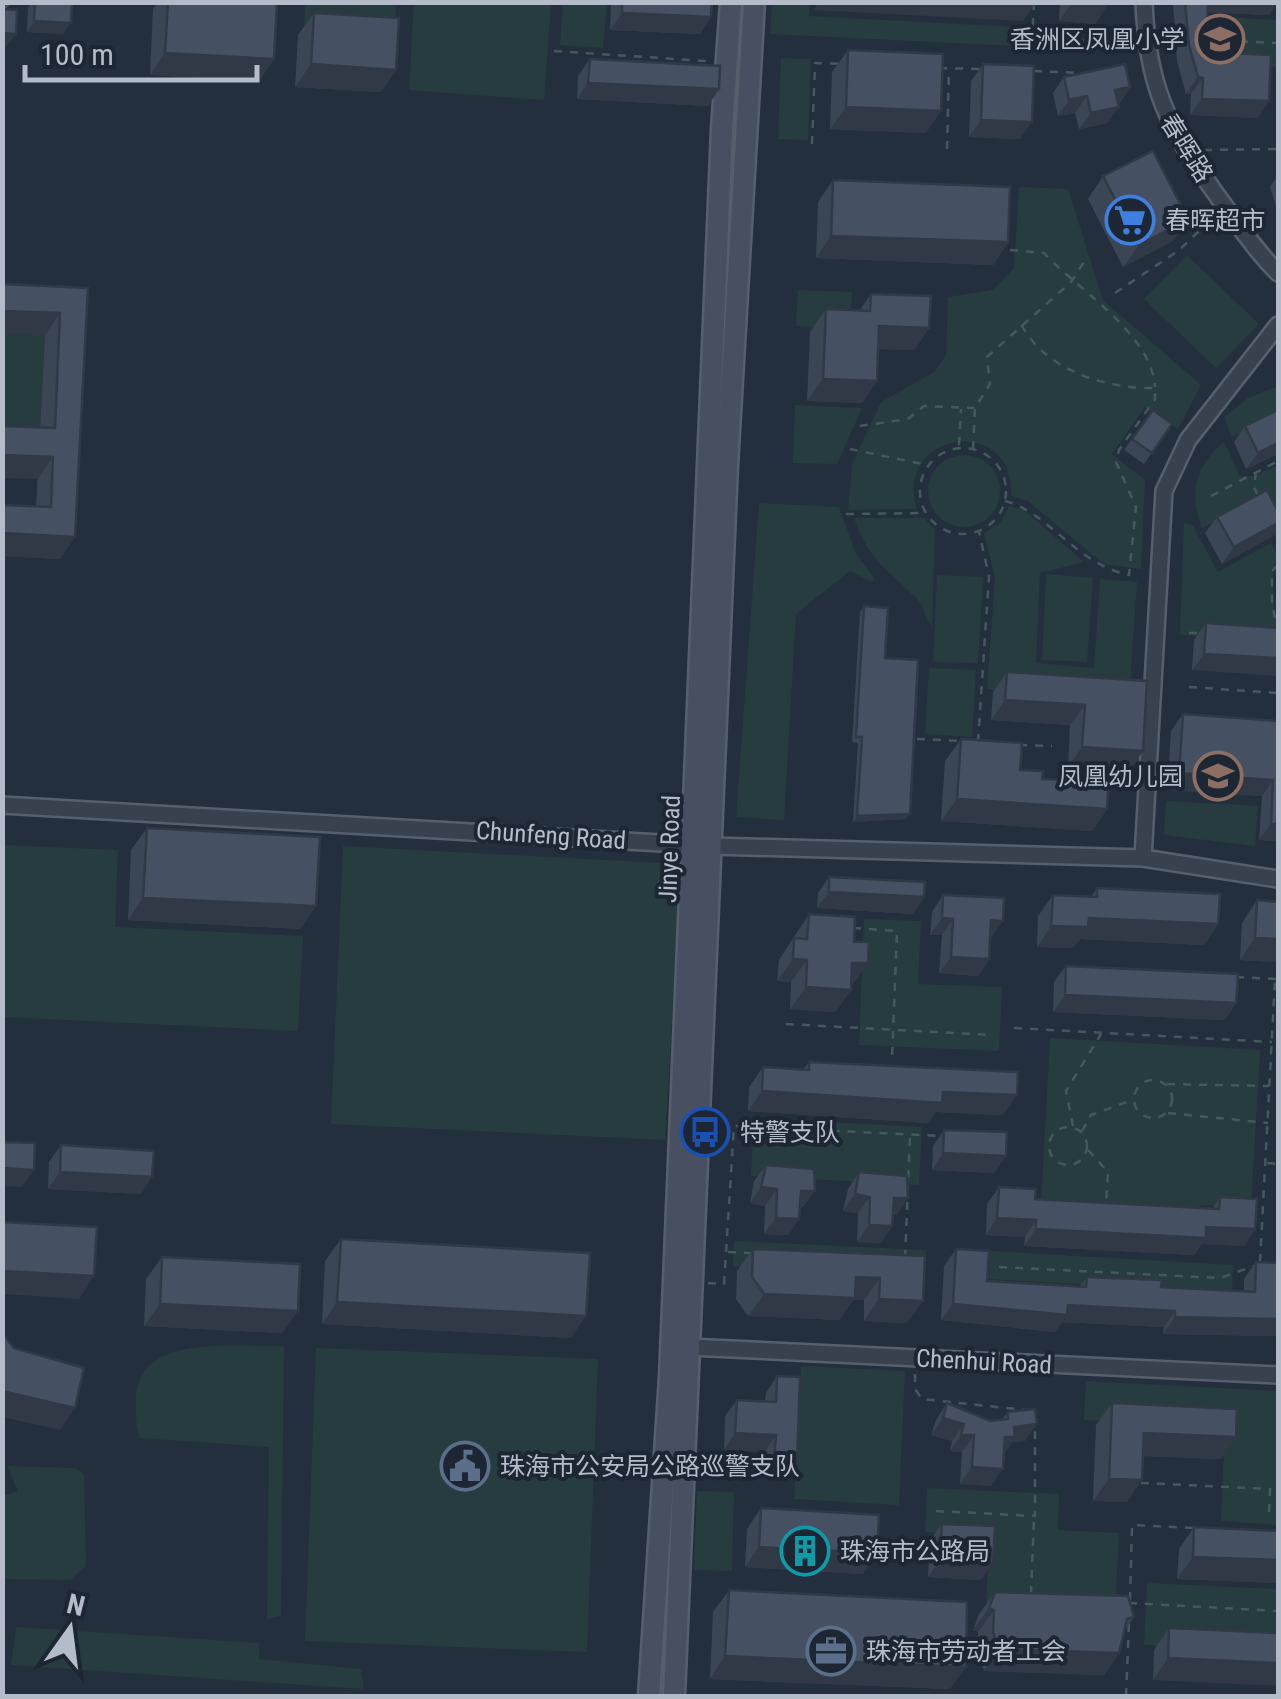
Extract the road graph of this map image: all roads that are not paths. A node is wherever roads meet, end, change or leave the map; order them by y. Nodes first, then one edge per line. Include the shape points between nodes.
1 (731, 2) edge
2 (754, 2) edge
3 (1144, 2) edge
4 (1278, 272) edge
5 (1278, 325) edge
6 (2, 805) edge
7 (703, 845) junction
8 (1143, 858) junction
9 (1278, 879) edge
10 (688, 1347) junction
11 (1278, 1374) edge
12 (649, 1696) edge
13 (674, 1696) edge

1 - 7 main road, Jinye Road
2 - 7 main road, Jinye Road
3 - 4 street, 春晖路 via 1151,77 1183,150
5 - 8 street via 1188,440 1164,490
6 - 7 street, Chunfeng Road
7 - 8 street, Chunfeng Road
7 - 10 main road, Jinye Road
7 - 12 main road, Jinye Road
8 - 9 street, Chunfeng Road
10 - 11 street, Chenhui Road
10 - 13 main road, Jinye Road

